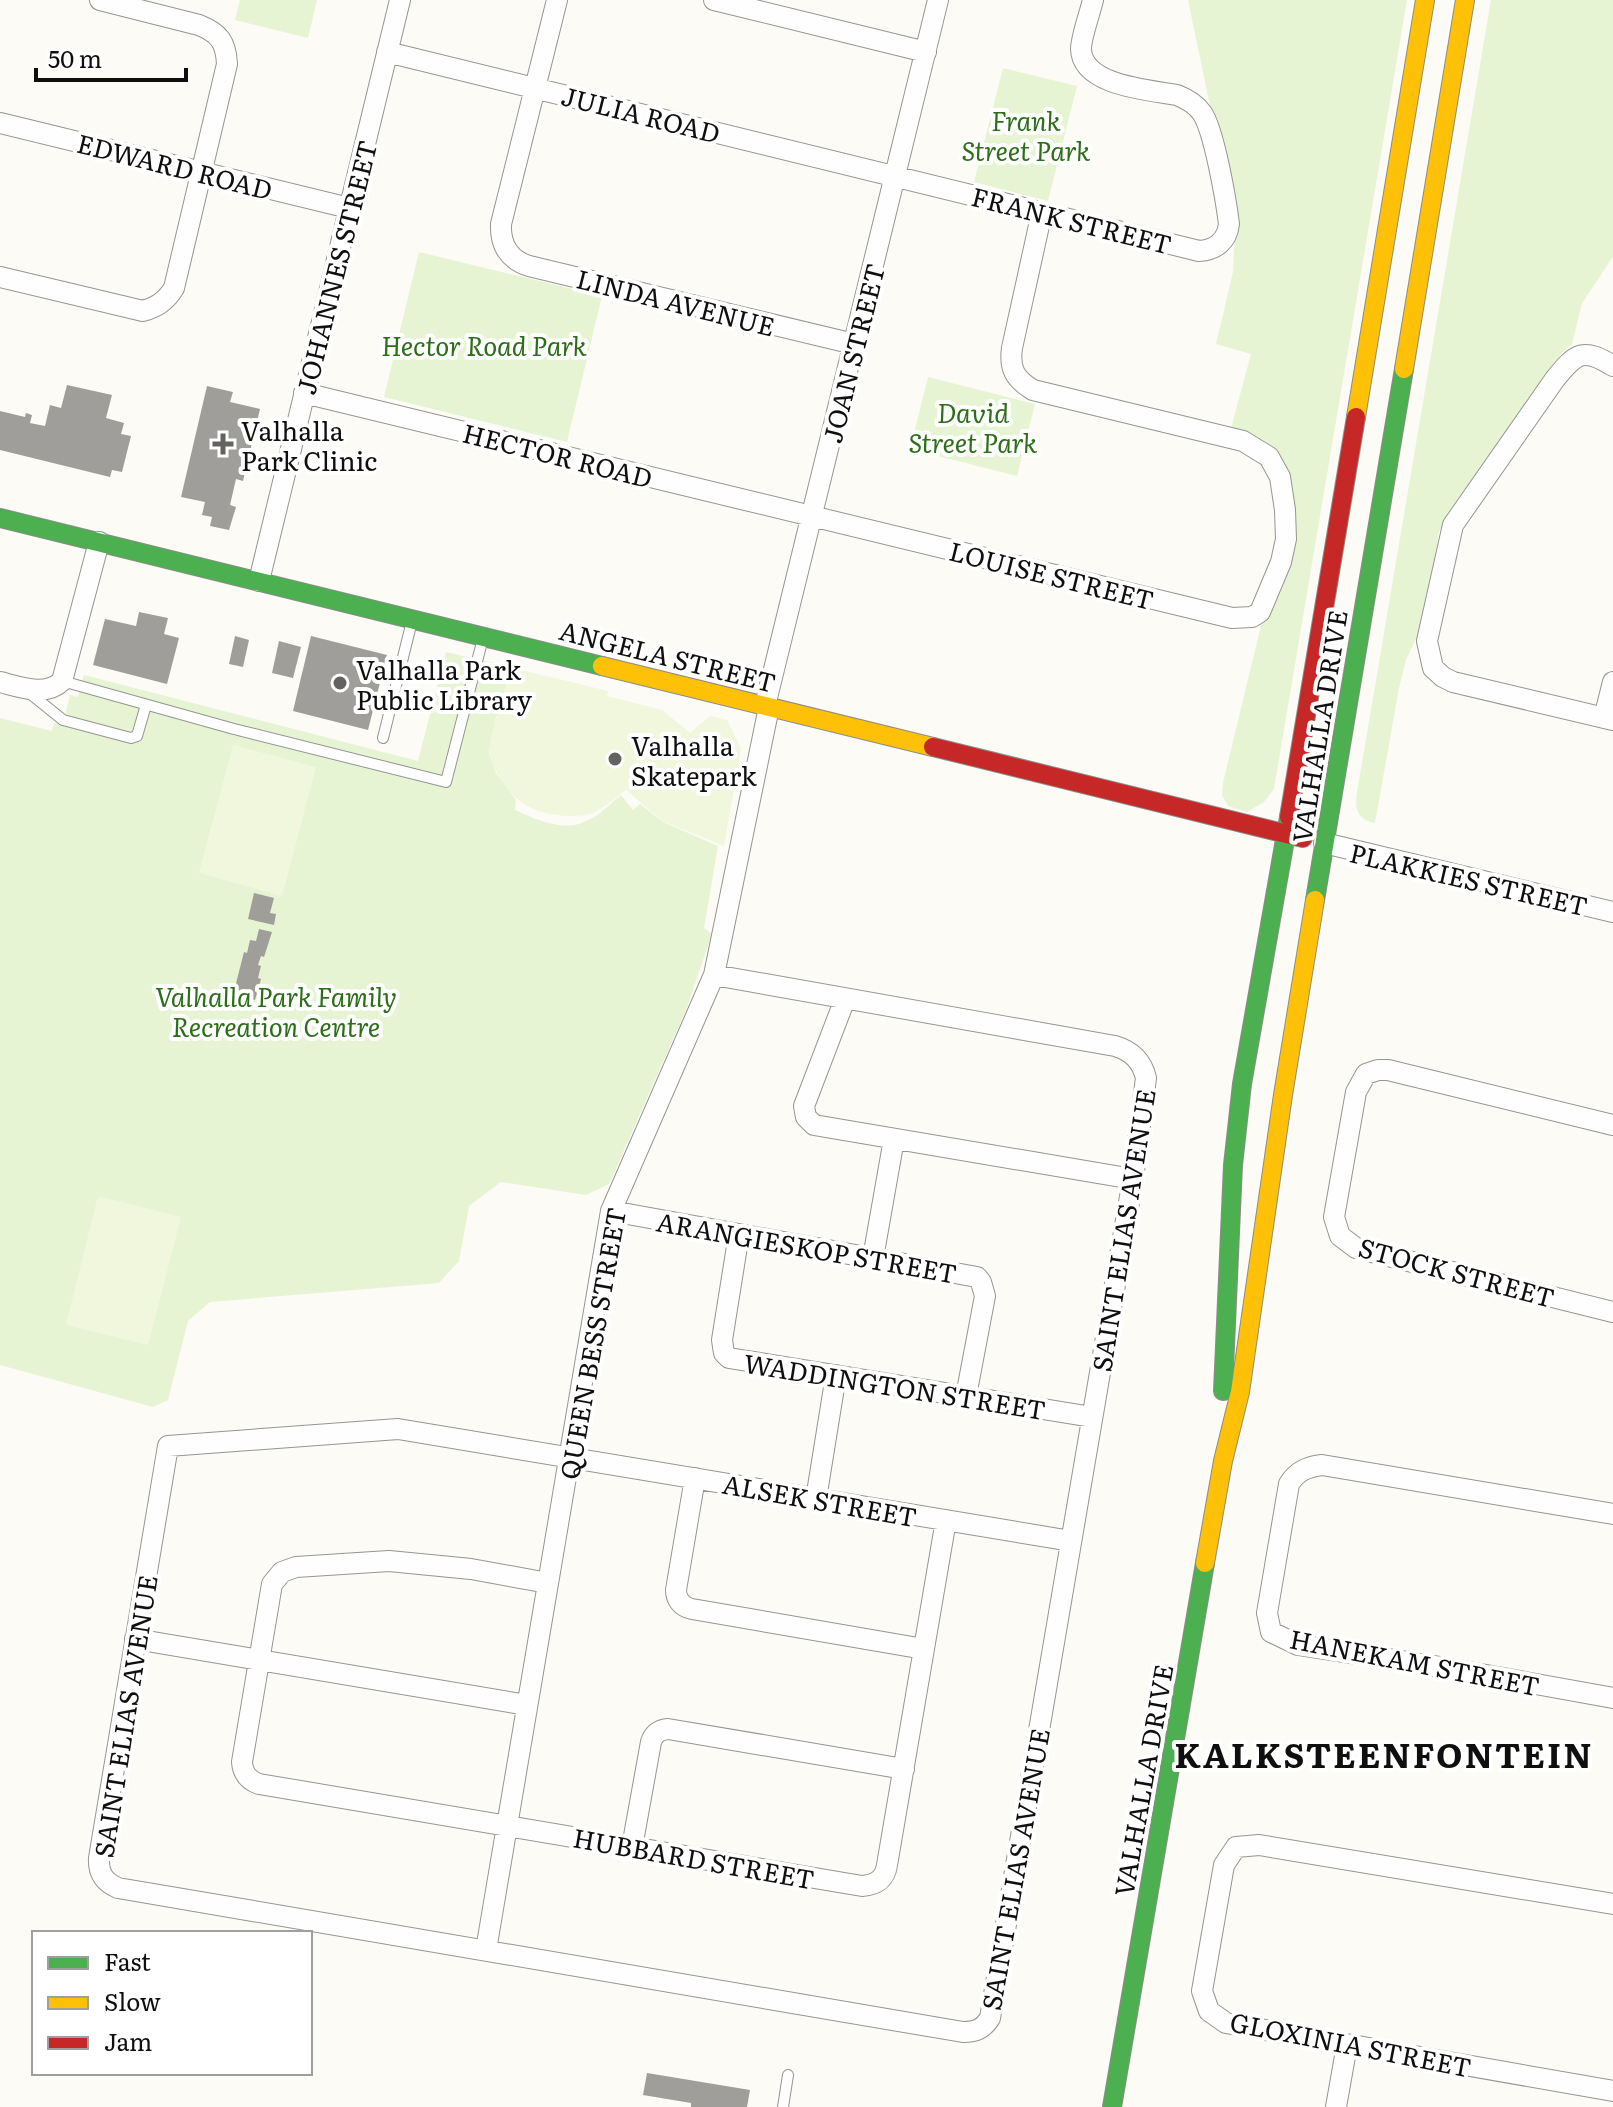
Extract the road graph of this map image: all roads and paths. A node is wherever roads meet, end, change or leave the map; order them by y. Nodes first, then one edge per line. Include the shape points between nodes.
1 (100, 0) edge
2 (400, 0) edge
3 (557, 0) edge
4 (714, 0) edge
5 (938, 0) edge
6 (1093, 0) edge
7 (1425, 0) edge
8 (1465, 0) edge
9 (387, 52) junction
10 (926, 52) junction
11 (535, 87) junction
12 (0, 123) edge
13 (202, 172) junction
14 (895, 176) junction
15 (349, 208) junction
16 (1042, 212) junction
17 (0, 277) edge
18 (854, 344) junction
19 (1613, 366) edge
20 (304, 393) junction
21 (812, 516) junction
22 (0, 518) edge
23 (99, 542) junction
24 (259, 581) junction
25 (412, 619) junction
26 (484, 637) junction
27 (62, 681) junction
28 (0, 682) edge
29 (1613, 682) edge
30 (23, 688) junction
31 (146, 705) junction
32 (767, 706) junction
33 (1609, 719) edge
34 (383, 738) dead end
35 (1286, 834) junction
36 (1324, 843) junction
37 (1613, 912) edge
38 (714, 975) junction
39 (845, 999) junction
40 (1613, 1125) edge
41 (894, 1139) junction
42 (1133, 1179) junction
43 (611, 1211) junction
44 (739, 1234) junction
45 (873, 1258) junction
46 (1613, 1312) edge
47 (836, 1375) junction
48 (966, 1396) junction
49 (1092, 1417) junction
50 (168, 1446) joint
51 (569, 1458) junction
52 (1223, 1461) junction
53 (695, 1478) junction
54 (816, 1499) junction
55 (1613, 1514) edge
56 (946, 1520) junction
57 (1071, 1541) junction
58 (548, 1583) junction
59 (135, 1639) junction
60 (924, 1649) junction
61 (259, 1660) junction
62 (1613, 1698) edge
63 (527, 1705) junction
64 (904, 1769) junction
65 (507, 1825) junction
66 (632, 1847) junction
67 (1613, 1904) edge
68 (486, 1950) junction
69 (1347, 2045) junction
70 (788, 2075) dead end
71 (1613, 2091) edge
72 (783, 2107) edge
73 (1112, 2107) edge
74 (1336, 2107) edge

1 - 13 street via 199,25 222,40 227,64
2 - 9 street, JOHANNES STREET
3 - 11 street
4 - 10 street
5 - 10 street, JOAN STREET
6 - 16 street, FRANK STREET via 1081,49 1085,61 1104,80 1177,95 1200,109 1209,125 1229,230 1223,241 1199,251
7 - 35 main road, VALHALLA DRIVE
8 - 36 main road, VALHALLA DRIVE
9 - 11 street, JULIA ROAD
9 - 15 street, JOHANNES STREET
10 - 14 street, JOAN STREET
11 - 14 street, JULIA ROAD
11 - 18 street, LINDA AVENUE via 500,231 505,248 520,263
12 - 13 street, EDWARD ROAD
13 - 15 street, EDWARD ROAD
13 - 17 street via 174,288 154,308 132,310
14 - 16 street, FRANK STREET
14 - 18 street, JOAN STREET
15 - 20 street, JOHANNES STREET
16 - 21 street, LOUISE STREET via 1012,348 1015,376 1033,390 1243,441 1269,457 1280,477 1286,539 1260,612 1232,618
18 - 21 street, JOAN STREET
19 - 33 street via 1588,354 1572,358 1453,525 1427,641 1433,668 1453,682
20 - 21 street, HECTOR ROAD
20 - 24 street, JOHANNES STREET
21 - 32 street, JOAN STREET
22 - 23 main road, ANGELA STREET
23 - 24 main road, ANGELA STREET
23 - 27 street
24 - 25 main road, ANGELA STREET
25 - 26 main road, ANGELA STREET
25 - 34 lane
26 - 31 lane via 446,782
26 - 32 main road, ANGELA STREET
27 - 30 street via 47,690
27 - 31 lane
28 - 30 street
29 - 33 street
30 - 31 lane via 63,720 131,738 137,736
32 - 35 main road, ANGELA STREET
32 - 38 street, QUEEN BESS STREET
35 - 36 main road, ANGELA STREET
35 - 52 main road, VALHALLA DRIVE via 1233,1165
36 - 37 street, PLAKKIES STREET
36 - 52 main road, VALHALLA DRIVE via 1240,1392
38 - 39 street, SAINT ELIAS AVENUE
38 - 43 street, QUEEN BESS STREET
39 - 41 street via 804,1112 814,1125
39 - 42 street, SAINT ELIAS AVENUE via 1115,1046 1133,1054 1144,1069 1147,1087
40 - 46 street, STOCK STREET via 1378,1070 1366,1074 1356,1092 1334,1217 1340,1236 1356,1248
41 - 42 street
41 - 45 street
42 - 49 street, SAINT ELIAS AVENUE
43 - 44 street, ARANGIESKOP STREET
43 - 51 street, QUEEN BESS STREET
44 - 45 street, ARANGIESKOP STREET
44 - 47 street, WADDINGTON STREET via 724,1353
45 - 48 street, ARANGIESKOP STREET via 970,1275 981,1282 985,1296
47 - 48 street, WADDINGTON STREET
47 - 54 street
48 - 49 street, WADDINGTON STREET
49 - 57 street, SAINT ELIAS AVENUE
50 - 51 street, ALSEK STREET via 398,1429
50 - 59 street, SAINT ELIAS AVENUE
51 - 53 street, ALSEK STREET
51 - 58 street, QUEEN BESS STREET
52 - 73 main road, VALHALLA DRIVE
53 - 54 street, ALSEK STREET
53 - 60 street via 676,1590 683,1606
54 - 56 street, ALSEK STREET
55 - 62 street, HANEKAM STREET via 1312,1467 1289,1484 1267,1613 1271,1632 1298,1645
56 - 57 street, ALSEK STREET
56 - 60 street
57 - 68 street, SAINT ELIAS AVENUE via 990,2018 979,2030 963,2032
58 - 61 street via 389,1561 289,1569 272,1584
58 - 63 street, QUEEN BESS STREET
59 - 61 street
59 - 68 street, SAINT ELIAS AVENUE via 99,1858 106,1881 118,1888
60 - 64 street
61 - 63 street
61 - 65 street, HUBBARD STREET via 242,1762 252,1781
63 - 65 street, QUEEN BESS STREET
64 - 66 street, HUBBARD STREET via 886,1871 874,1884
64 - 66 street via 662,1730 651,1742
65 - 66 street, HUBBARD STREET
65 - 68 street, QUEEN BESS STREET
67 - 69 street, GLOXINIA STREET via 1259,1845 1236,1847 1224,1865 1202,1991 1209,2011 1226,2023
69 - 71 street, GLOXINIA STREET
69 - 74 street
70 - 72 lane

